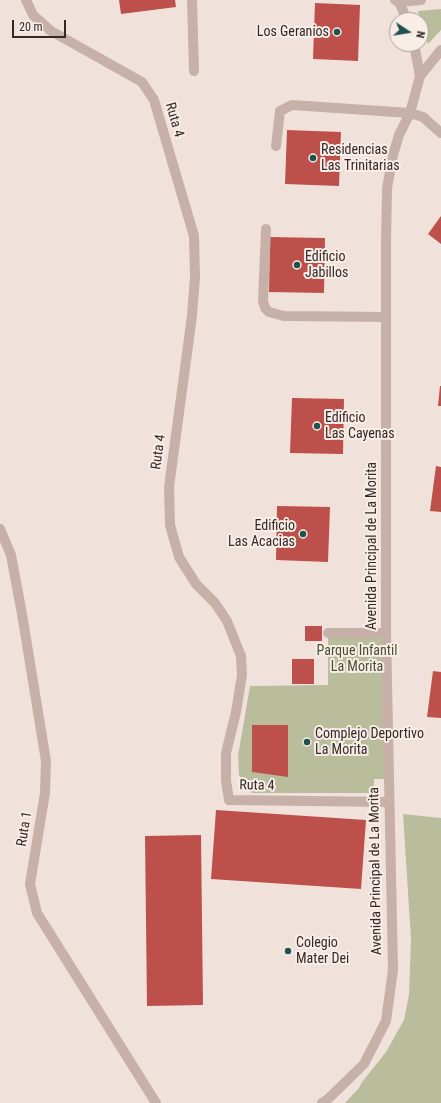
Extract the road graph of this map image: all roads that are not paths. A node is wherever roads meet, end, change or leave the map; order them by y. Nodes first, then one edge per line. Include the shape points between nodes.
1 (26, 0) edge
2 (192, 0) edge
3 (421, 0) edge
4 (397, 1) edge
5 (403, 12) edge
6 (441, 50) edge
7 (416, 52) edge
8 (194, 71) dead end
9 (420, 76) junction
10 (410, 113) junction
11 (441, 133) edge
12 (276, 146) dead end
13 (266, 229) dead end
14 (386, 317) junction
15 (0, 529) edge
16 (386, 632) junction
17 (328, 633) dead end
18 (389, 802) junction
19 (156, 1103) edge
20 (322, 1103) edge

1 - 18 street, Ruta 4 via 33,15 52,31 142,82 154,100 194,236 195,277 192,316 169,487 170,526 178,558 227,621 241,656 242,675 226,753 229,800
2 - 8 street
3 - 4 street
4 - 5 street
6 - 9 street, Avenida Principal de La Morita
7 - 9 street
9 - 10 street, Avenida Principal de La Morita
10 - 11 street via 423,117
10 - 12 street via 292,105 280,112
10 - 14 street, Avenida Principal de La Morita via 399,135 387,188
13 - 14 street via 263,301 269,312 284,316
14 - 16 street, Avenida Principal de La Morita
15 - 19 street, Ruta 1 via 11,555 46,761 45,793 30,884 37,912
16 - 17 street
16 - 18 street, Avenida Principal de La Morita
18 - 20 street, Avenida Principal de La Morita via 393,970 386,1022 364,1064

